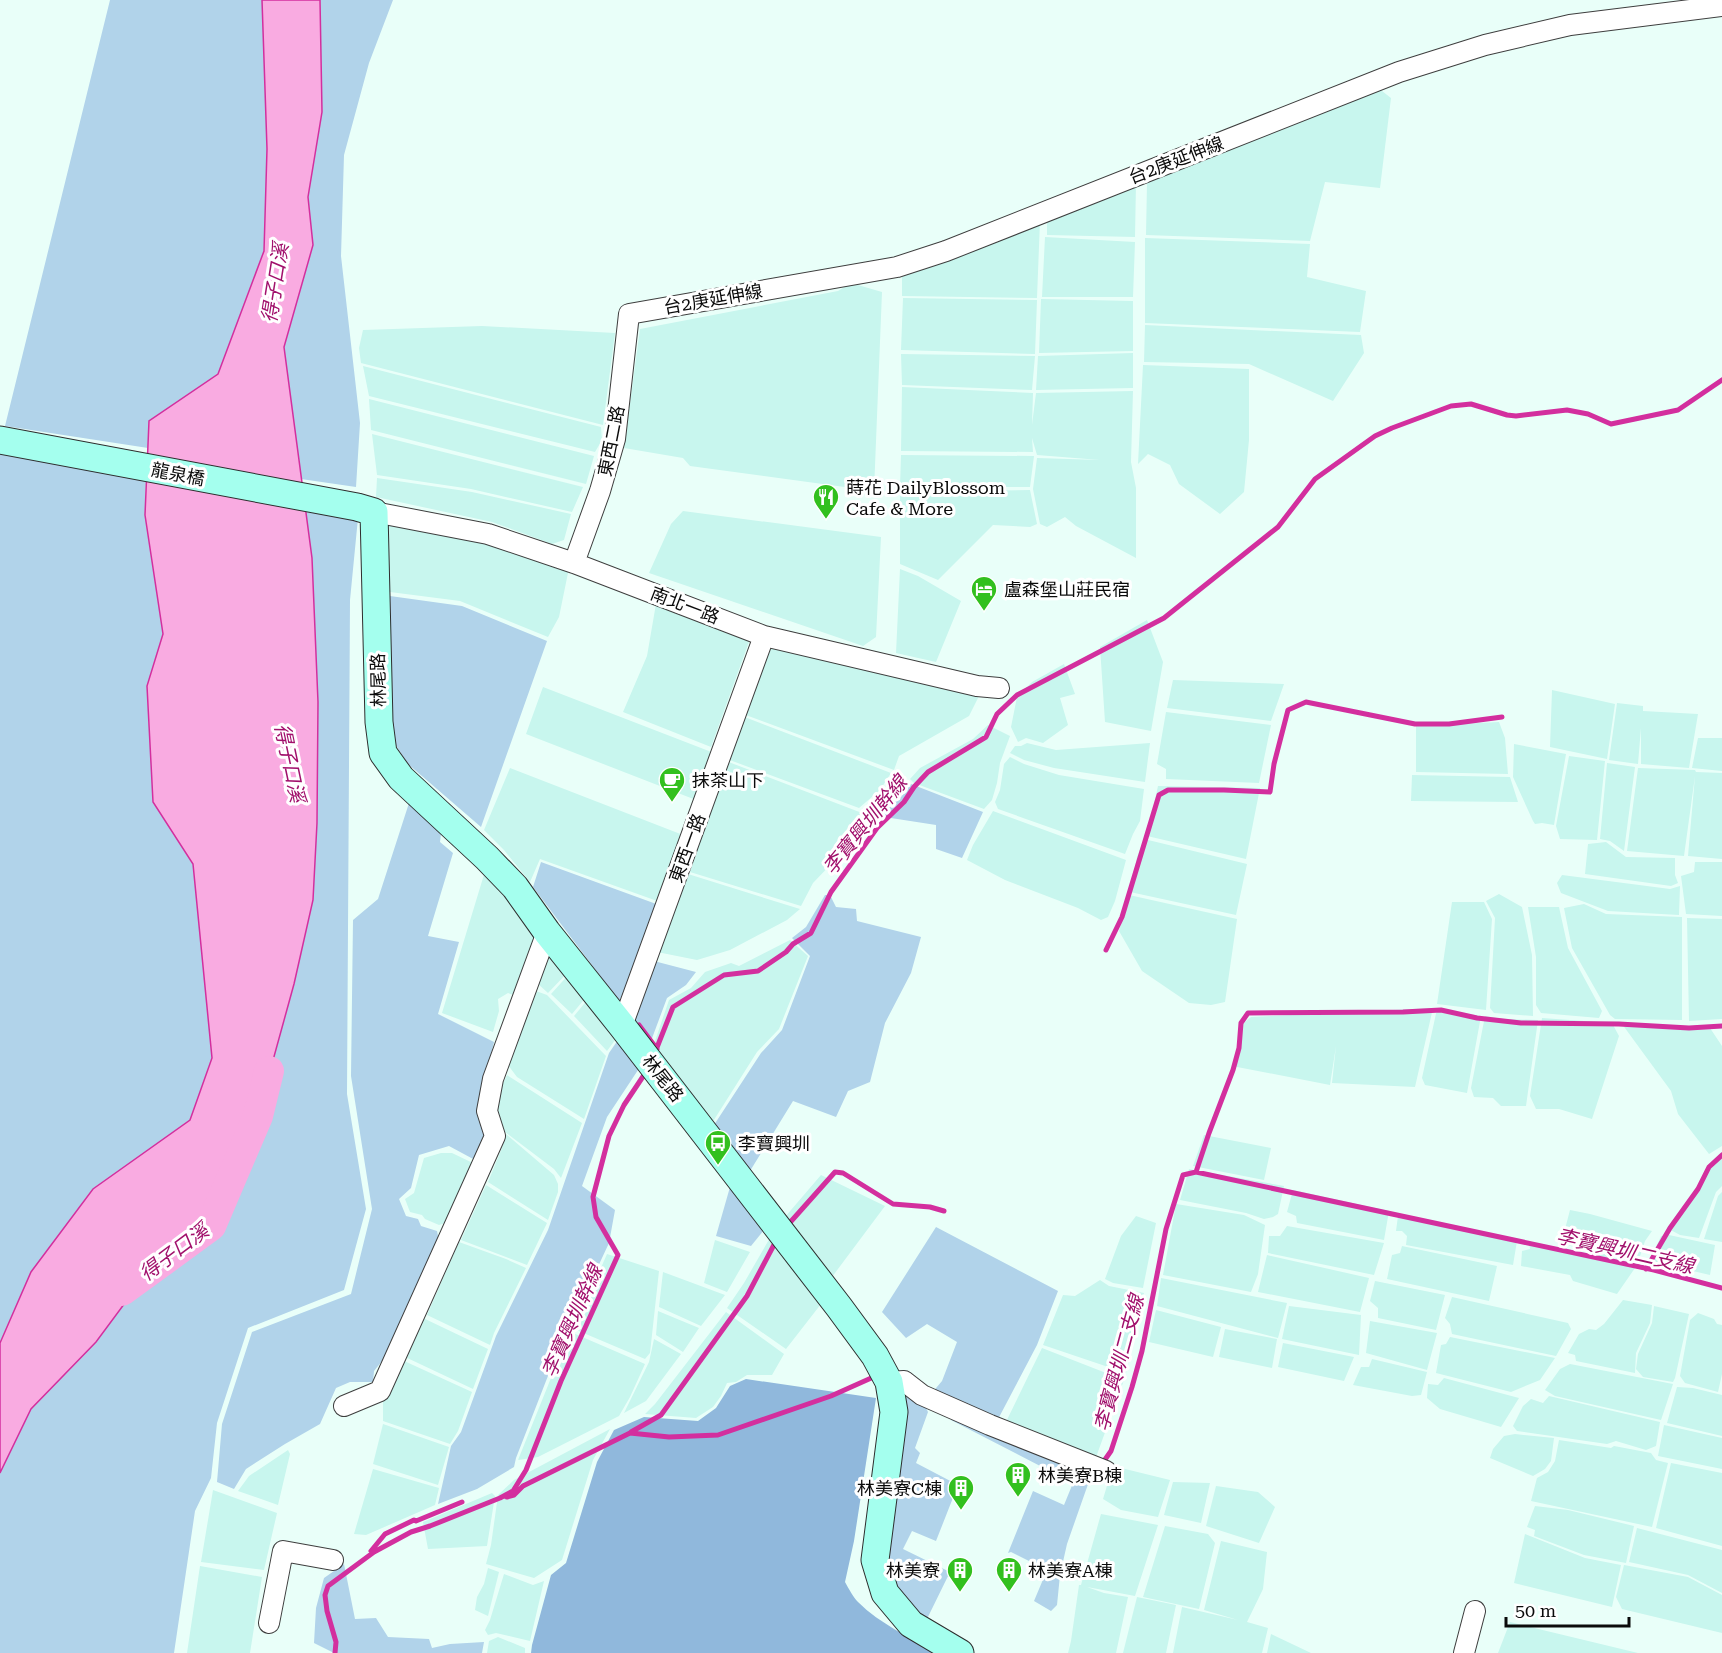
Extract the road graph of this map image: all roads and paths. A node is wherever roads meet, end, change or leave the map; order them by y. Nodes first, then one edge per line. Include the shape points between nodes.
1 (1722, 6) edge
2 (629, 314) joint
3 (0, 440) edge
4 (365, 509) junction
5 (574, 563) junction
6 (764, 636) junction
7 (999, 688) dead end
8 (548, 932) junction
9 (622, 1026) junction
10 (889, 1382) junction
11 (344, 1406) dead end
12 (1106, 1472) dead end
13 (333, 1560) dead end
14 (1475, 1611) dead end
15 (269, 1623) dead end
16 (960, 1653) edge
17 (1464, 1653) edge

1 - 2 street, 台2庚延伸線 via 1570,25 1485,45 1399,72 897,267
2 - 5 street, 東西二路 via 615,439
3 - 4 street, 龍泉橋
4 - 5 street, 南北一路 via 488,534
4 - 8 street, 林尾路 via 383,753 401,778 515,887
5 - 6 street, 南北一路
6 - 7 street, 南北一路
6 - 9 street, 東西一路
8 - 9 street, 林尾路
8 - 11 street via 493,1079 487,1111 495,1136 380,1391
9 - 10 street, 林尾路 via 839,1307
10 - 12 street via 904,1381 922,1395
10 - 16 street, 林尾路 via 894,1412 875,1560 885,1593 911,1624
13 - 15 street via 283,1551
14 - 17 street

